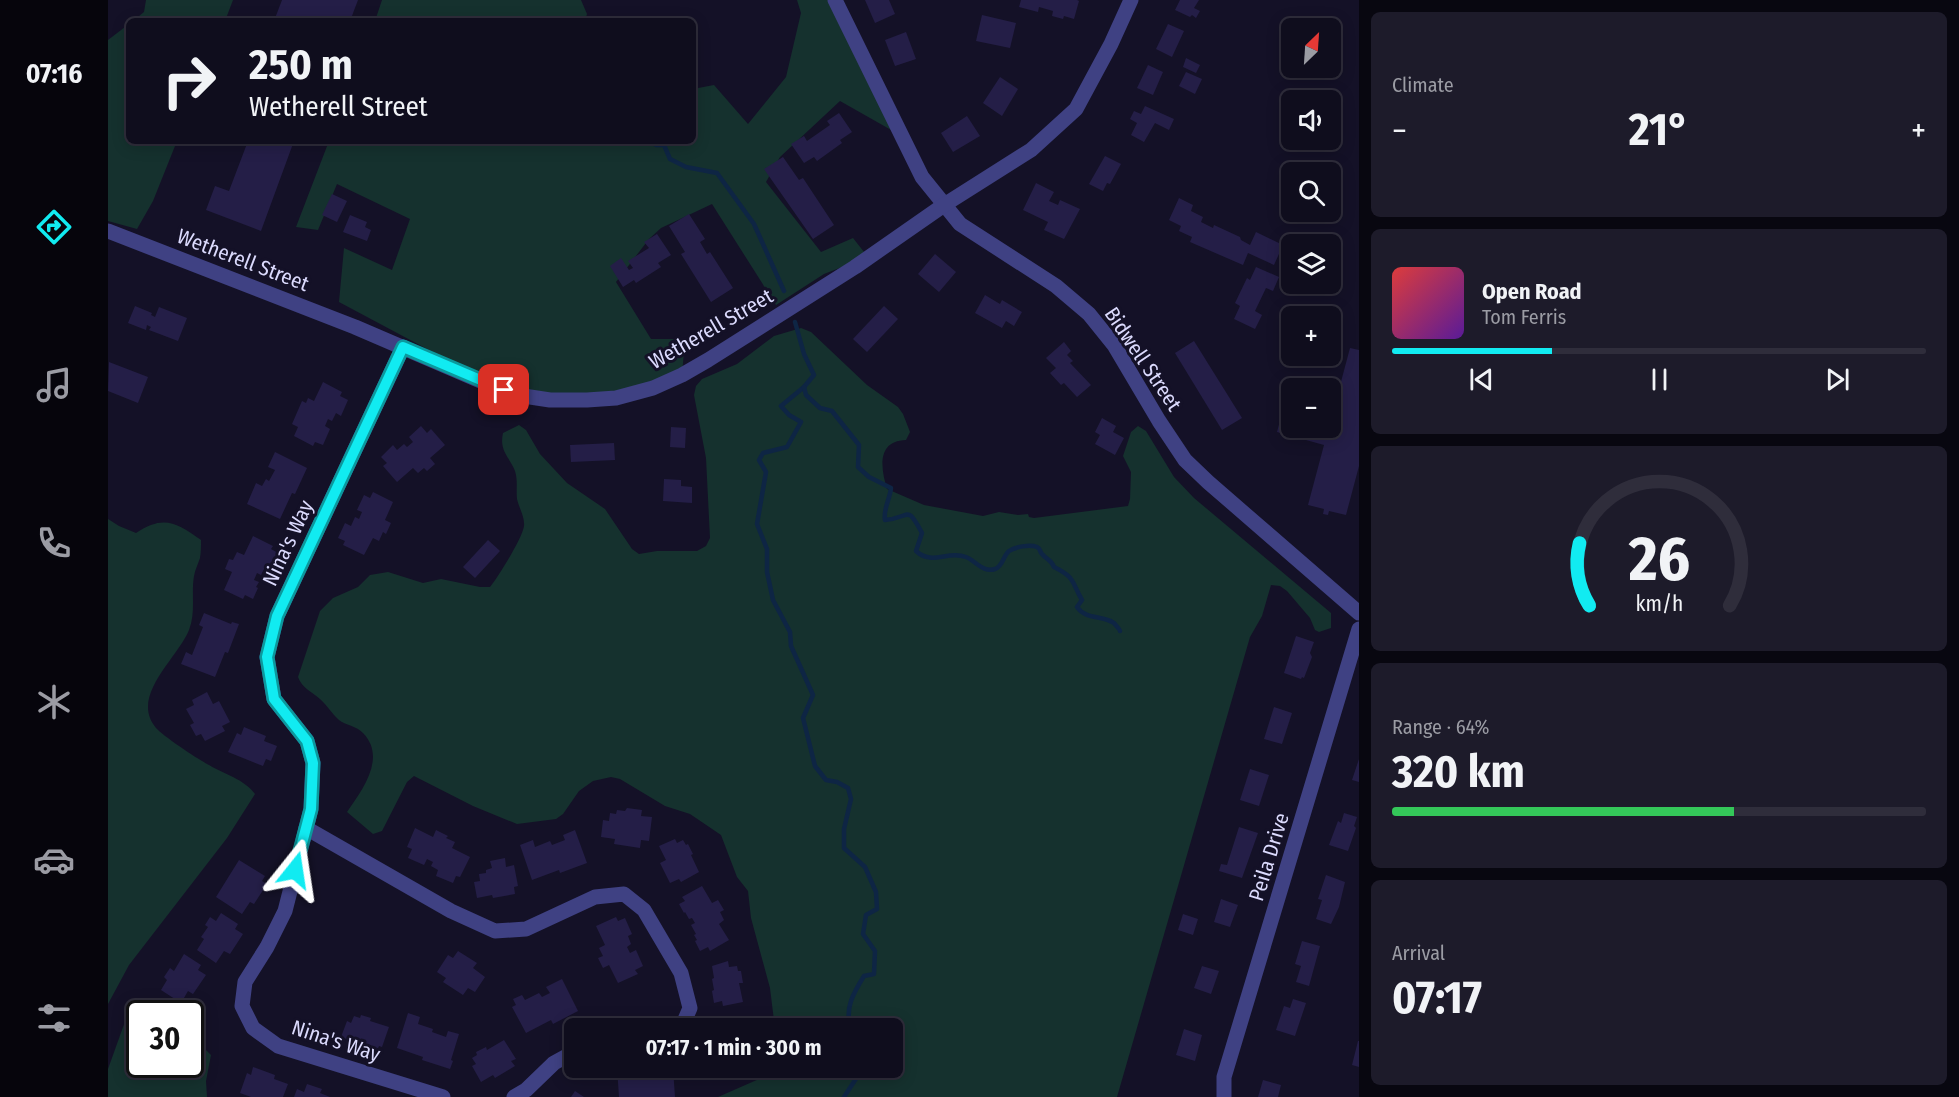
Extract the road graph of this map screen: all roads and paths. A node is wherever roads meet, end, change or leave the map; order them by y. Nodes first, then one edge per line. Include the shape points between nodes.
1 (835, 0) edge
2 (1131, 0) edge
3 (944, 205) junction
4 (108, 231) edge
5 (403, 347) junction
6 (1359, 613) edge
7 (1359, 629) edge
8 (306, 828) junction
9 (686, 1018) edge
10 (564, 1058) edge
11 (443, 1097) edge
12 (514, 1097) edge
13 (1224, 1097) edge

1 - 3 street, Bidwell Street via 922,177
2 - 3 street, Wetherell Street via 1076,109 1031,150
3 - 5 street, Wetherell Street via 708,360 653,388 587,400 517,395
3 - 6 street, Bidwell Street via 960,224 1056,286 1089,314 1114,345 1185,460
4 - 5 street, Wetherell Street
5 - 8 street, Nina's Way via 277,616 267,657 274,699 307,741 313,763
7 - 13 street, Peila Drive via 1224,1077
8 - 9 street via 451,911 495,931 526,929 595,897 624,894 644,910 681,973 690,1008
8 - 11 street, Nina's Way via 285,911 245,982 242,1006 253,1028 278,1046
10 - 12 street

